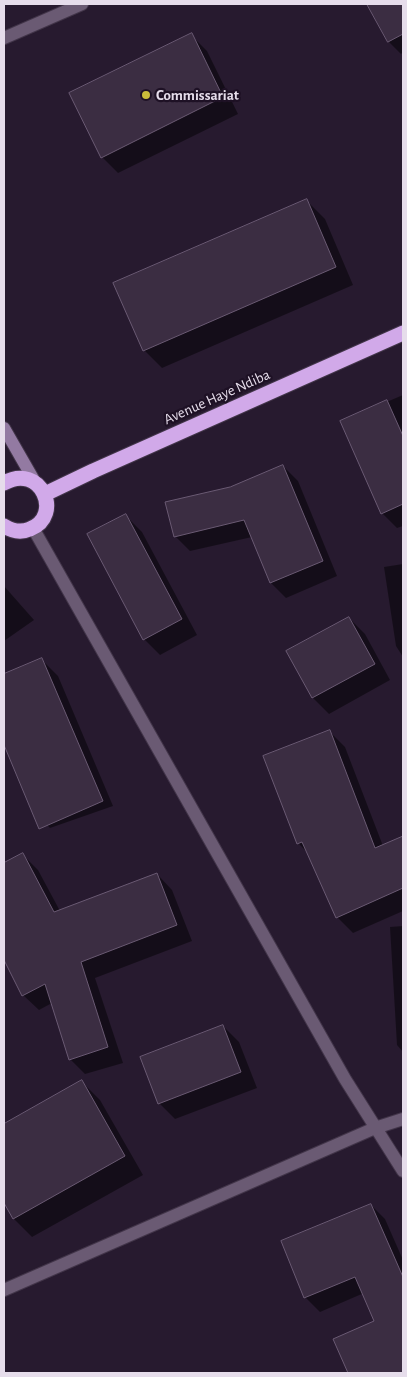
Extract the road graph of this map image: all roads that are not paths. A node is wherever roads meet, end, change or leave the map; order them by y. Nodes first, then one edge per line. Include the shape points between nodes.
1 (82, 4) edge
2 (4, 38) edge
3 (403, 333) edge
4 (4, 428) edge
5 (35, 482) junction
6 (4, 483) edge
7 (45, 494) junction
8 (4, 526) edge
9 (33, 528) junction
10 (403, 1119) edge
11 (376, 1128) junction
12 (403, 1171) edge
13 (4, 1290) edge

1 - 2 street
3 - 7 highway, Avenue Haye Ndiba
4 - 5 street
5 - 6 highway via 20,478
5 - 7 highway
7 - 9 highway via 44,517
8 - 9 highway via 19,532
9 - 11 street via 345,1079
10 - 11 street
11 - 12 street
11 - 13 street

